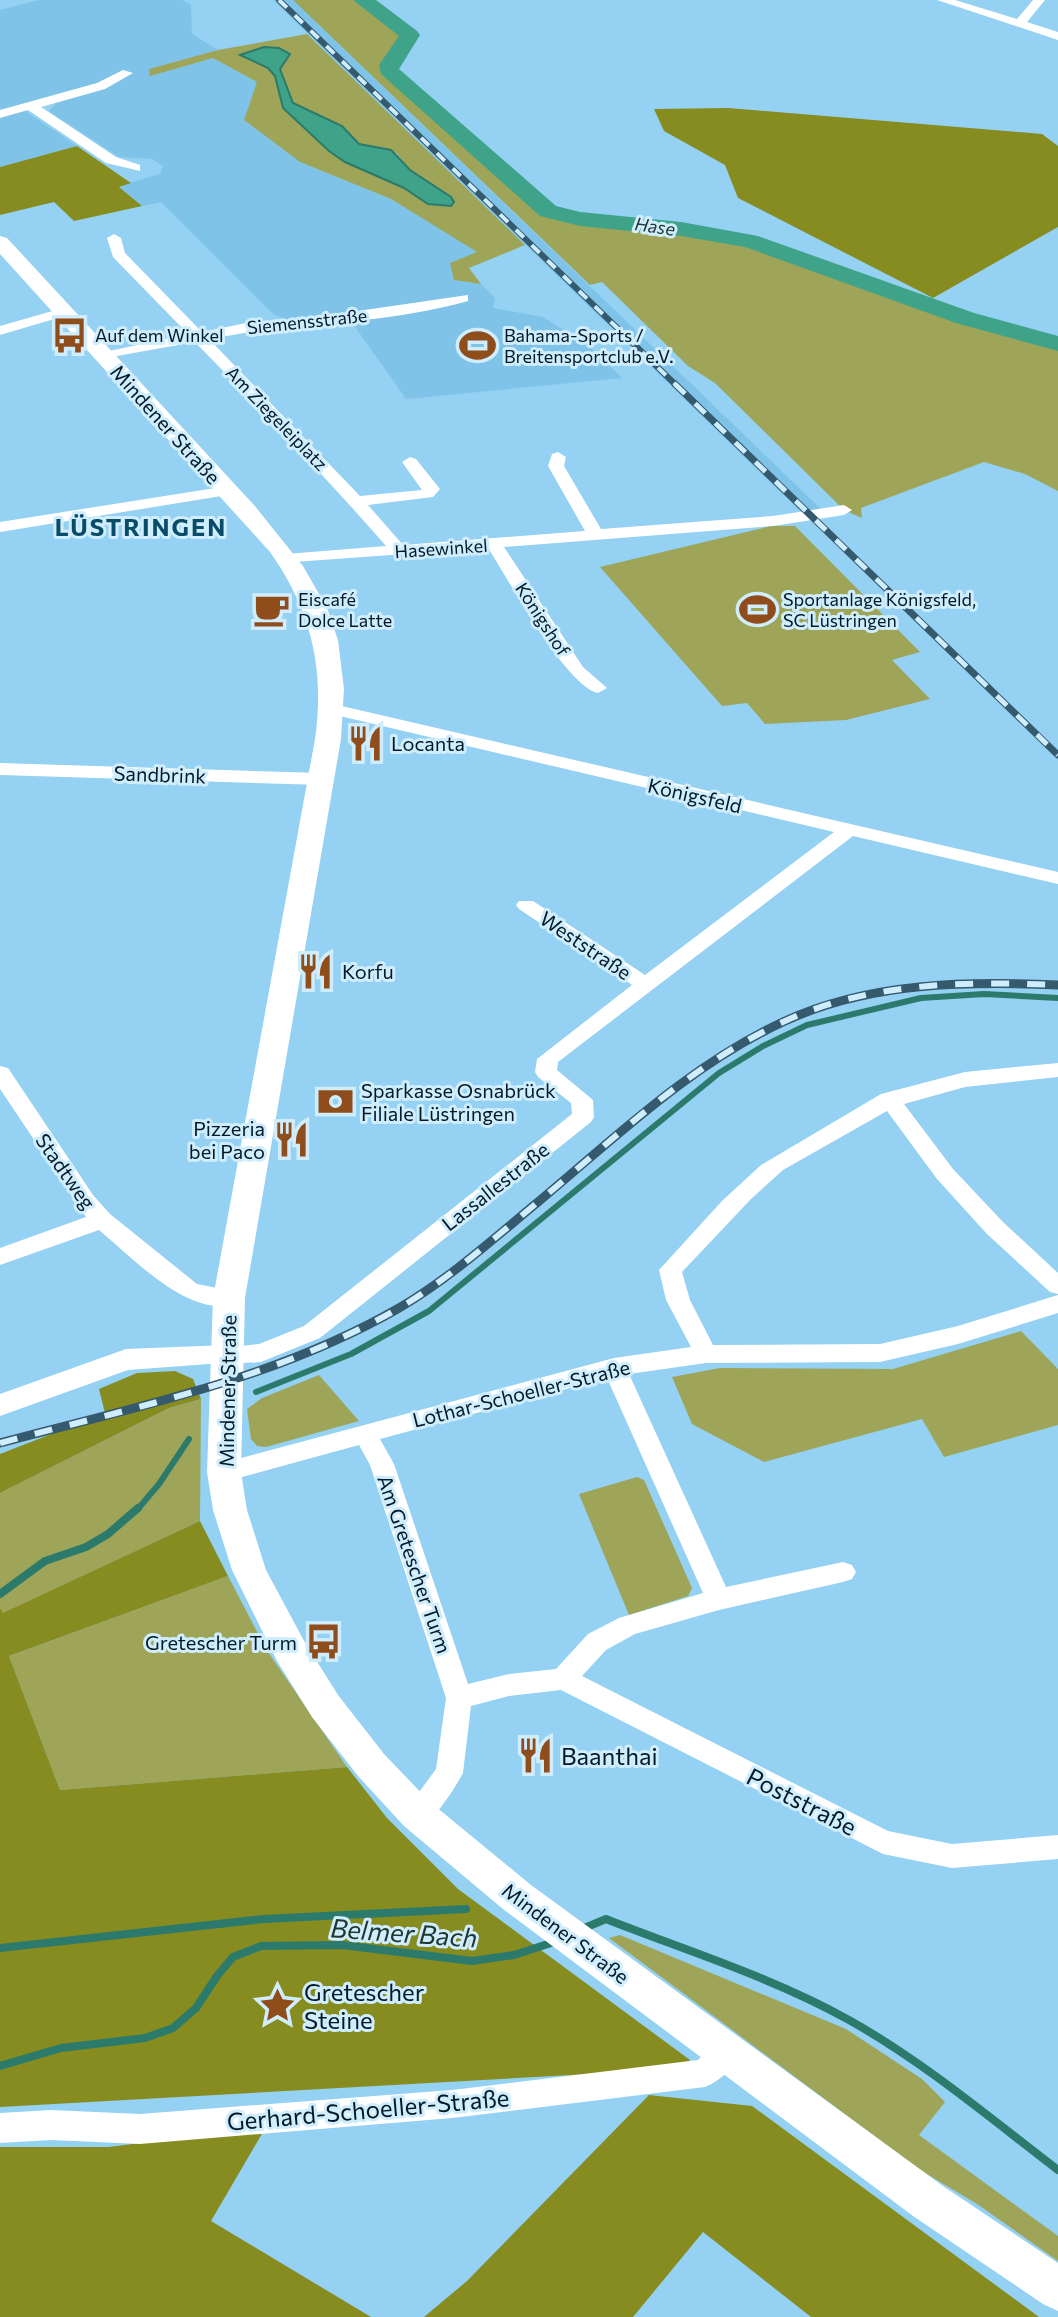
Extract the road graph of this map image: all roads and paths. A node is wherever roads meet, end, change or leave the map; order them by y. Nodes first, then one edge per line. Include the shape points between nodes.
1 (943, 0) edge
2 (1039, 0) edge
3 (1020, 23) junction
4 (1058, 36) edge
5 (127, 73) dead end
6 (31, 106) junction
7 (0, 114) edge
8 (135, 168) dead end
9 (114, 238) dead end
10 (0, 242) edge
11 (463, 298) dead end
12 (63, 312) junction
13 (0, 331) edge
14 (198, 337) junction
15 (105, 356) junction
16 (558, 457) dead end
17 (410, 462) dead end
18 (228, 491) junction
19 (353, 502) junction
20 (844, 510) dead end
21 (0, 527) edge
22 (596, 535) junction
23 (494, 544) junction
24 (399, 551) junction
25 (286, 559) junction
26 (598, 688) dead end
27 (333, 709) junction
28 (0, 769) edge
29 (321, 779) junction
30 (847, 831) junction
31 (1058, 878) edge
32 (526, 905) dead end
33 (646, 985) junction
34 (1058, 1070) edge
35 (0, 1073) edge
36 (889, 1099) junction
37 (102, 1220) junction
38 (0, 1257) edge
39 (1058, 1286) edge
40 (229, 1298) junction
41 (1058, 1304) edge
42 (706, 1354) junction
43 (226, 1355) junction
44 (614, 1367) junction
45 (0, 1405) edge
46 (364, 1433) junction
47 (224, 1472) junction
48 (843, 1572) dead end
49 (719, 1599) junction
50 (563, 1679) junction
51 (459, 1698) junction
52 (417, 1814) junction
53 (1058, 1847) edge
54 (726, 2053) junction
55 (0, 2128) edge
56 (1058, 2289) edge

1 - 3 street
2 - 3 street
3 - 4 street
5 - 6 street
6 - 7 street
6 - 8 street via 111,160
9 - 14 street, Am Ziegeleiplatz via 118,254
10 - 12 main road, Mindener Straße
11 - 14 street, Siemensstraße
12 - 13 street
12 - 15 main road, Mindener Straße
14 - 15 street, Siemensstraße
14 - 19 street, Am Ziegeleiplatz
15 - 18 main road, Mindener Straße
16 - 22 street via 556,466
17 - 19 street via 432,489 427,494
18 - 21 street
18 - 25 main road, Mindener Straße
19 - 24 street, Am Ziegeleiplatz
20 - 22 street, Hasewinkel
22 - 23 street, Hasewinkel
23 - 24 street, Hasewinkel
23 - 26 street, Königshof via 576,671
24 - 25 street, Hasewinkel
25 - 27 main road, Mindener Straße via 320,622
27 - 29 main road, Mindener Straße
27 - 30 street, Königsfeld
28 - 29 street, Sandbrink
29 - 40 main road, Mindener Straße
30 - 31 street, Königsfeld
30 - 33 street, Lassallestraße
32 - 33 street, Weststraße
33 - 43 street, Lassallestraße via 548,1059 546,1072 582,1100 583,1117 312,1332 261,1353
34 - 36 street via 956,1079
35 - 37 street, Stadtweg
36 - 39 street via 945,1174
36 - 42 street via 771,1168 670,1270 678,1300
37 - 38 street
37 - 40 street, Stadtweg via 190,1291
40 - 43 main road, Mindener Straße
41 - 42 street, Lothar-Schoeller-Straße via 880,1353
42 - 44 street, Lothar-Schoeller-Straße
43 - 45 street via 126,1360
43 - 47 main road, Mindener Straße
44 - 46 street, Lothar-Schoeller-Straße
44 - 49 street
46 - 47 street, Lothar-Schoeller-Straße
46 - 51 street, Am Gretescher Turm via 382,1464
47 - 52 main road, Mindener Straße via 249,1570 290,1650 371,1765
48 - 49 street
49 - 50 street via 628,1626 597,1642
50 - 51 street
50 - 53 street, Poststraße via 883,1842 952,1856
51 - 52 street, Am Gretescher Turm via 449,1773
52 - 54 main road, Mindener Straße via 517,1897
54 - 55 street, Gerhard-Schoeller-Straße via 705,2073 452,2104 140,2129
54 - 56 main road, Mindener Straße

